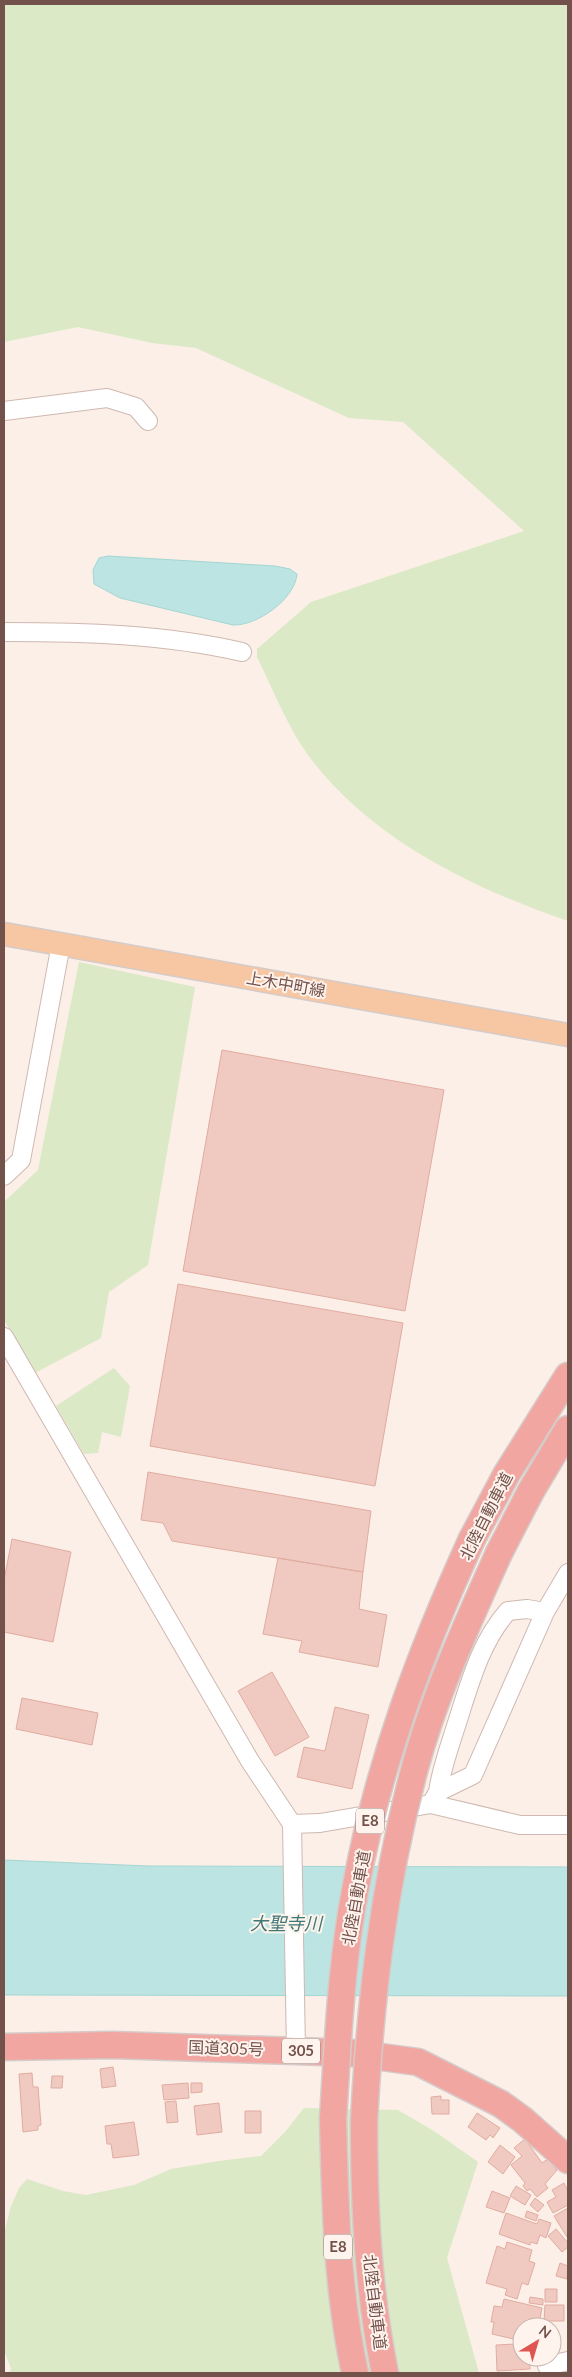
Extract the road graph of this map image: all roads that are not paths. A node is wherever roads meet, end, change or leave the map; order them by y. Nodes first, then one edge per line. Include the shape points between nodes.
1 (4, 410) edge
2 (148, 421) dead end
3 (4, 632) edge
4 (242, 652) dead end
5 (4, 934) edge
6 (61, 944) junction
7 (568, 1035) edge
8 (4, 1176) edge
9 (4, 1337) edge
10 (568, 1376) edge
11 (568, 1429) edge
12 (568, 1574) edge
13 (545, 1612) junction
14 (434, 1798) junction
15 (292, 1824) junction
16 (568, 1825) edge
17 (296, 2041) junction
18 (4, 2047) edge
19 (568, 2160) edge
20 (355, 2373) edge
21 (386, 2373) edge

1 - 2 street via 107,398 136,407
3 - 4 street via 146,636
5 - 6 main road, 上木中町線
6 - 7 main road, 上木中町線
6 - 8 street via 21,1160
9 - 15 street via 250,1761
10 - 20 highway, 北陸自動車道 / E8, bridge via 506,1475 438,1613 410,1686 369,1825 346,1958 333,2119 342,2288
11 - 21 highway, 北陸自動車道 / E8, bridge via 531,1490 466,1626 414,1770 384,1902 368,2032 364,2205 370,2271
12 - 13 street
13 - 14 street via 473,1774
13 - 14 street via 528,1609 508,1611 496,1623 472,1678
14 - 15 street via 320,1823
14 - 16 street via 520,1825
15 - 17 street
17 - 18 highway, 国道305号 / 305
17 - 19 highway, 国道305号 / 305 via 418,2062 501,2104

